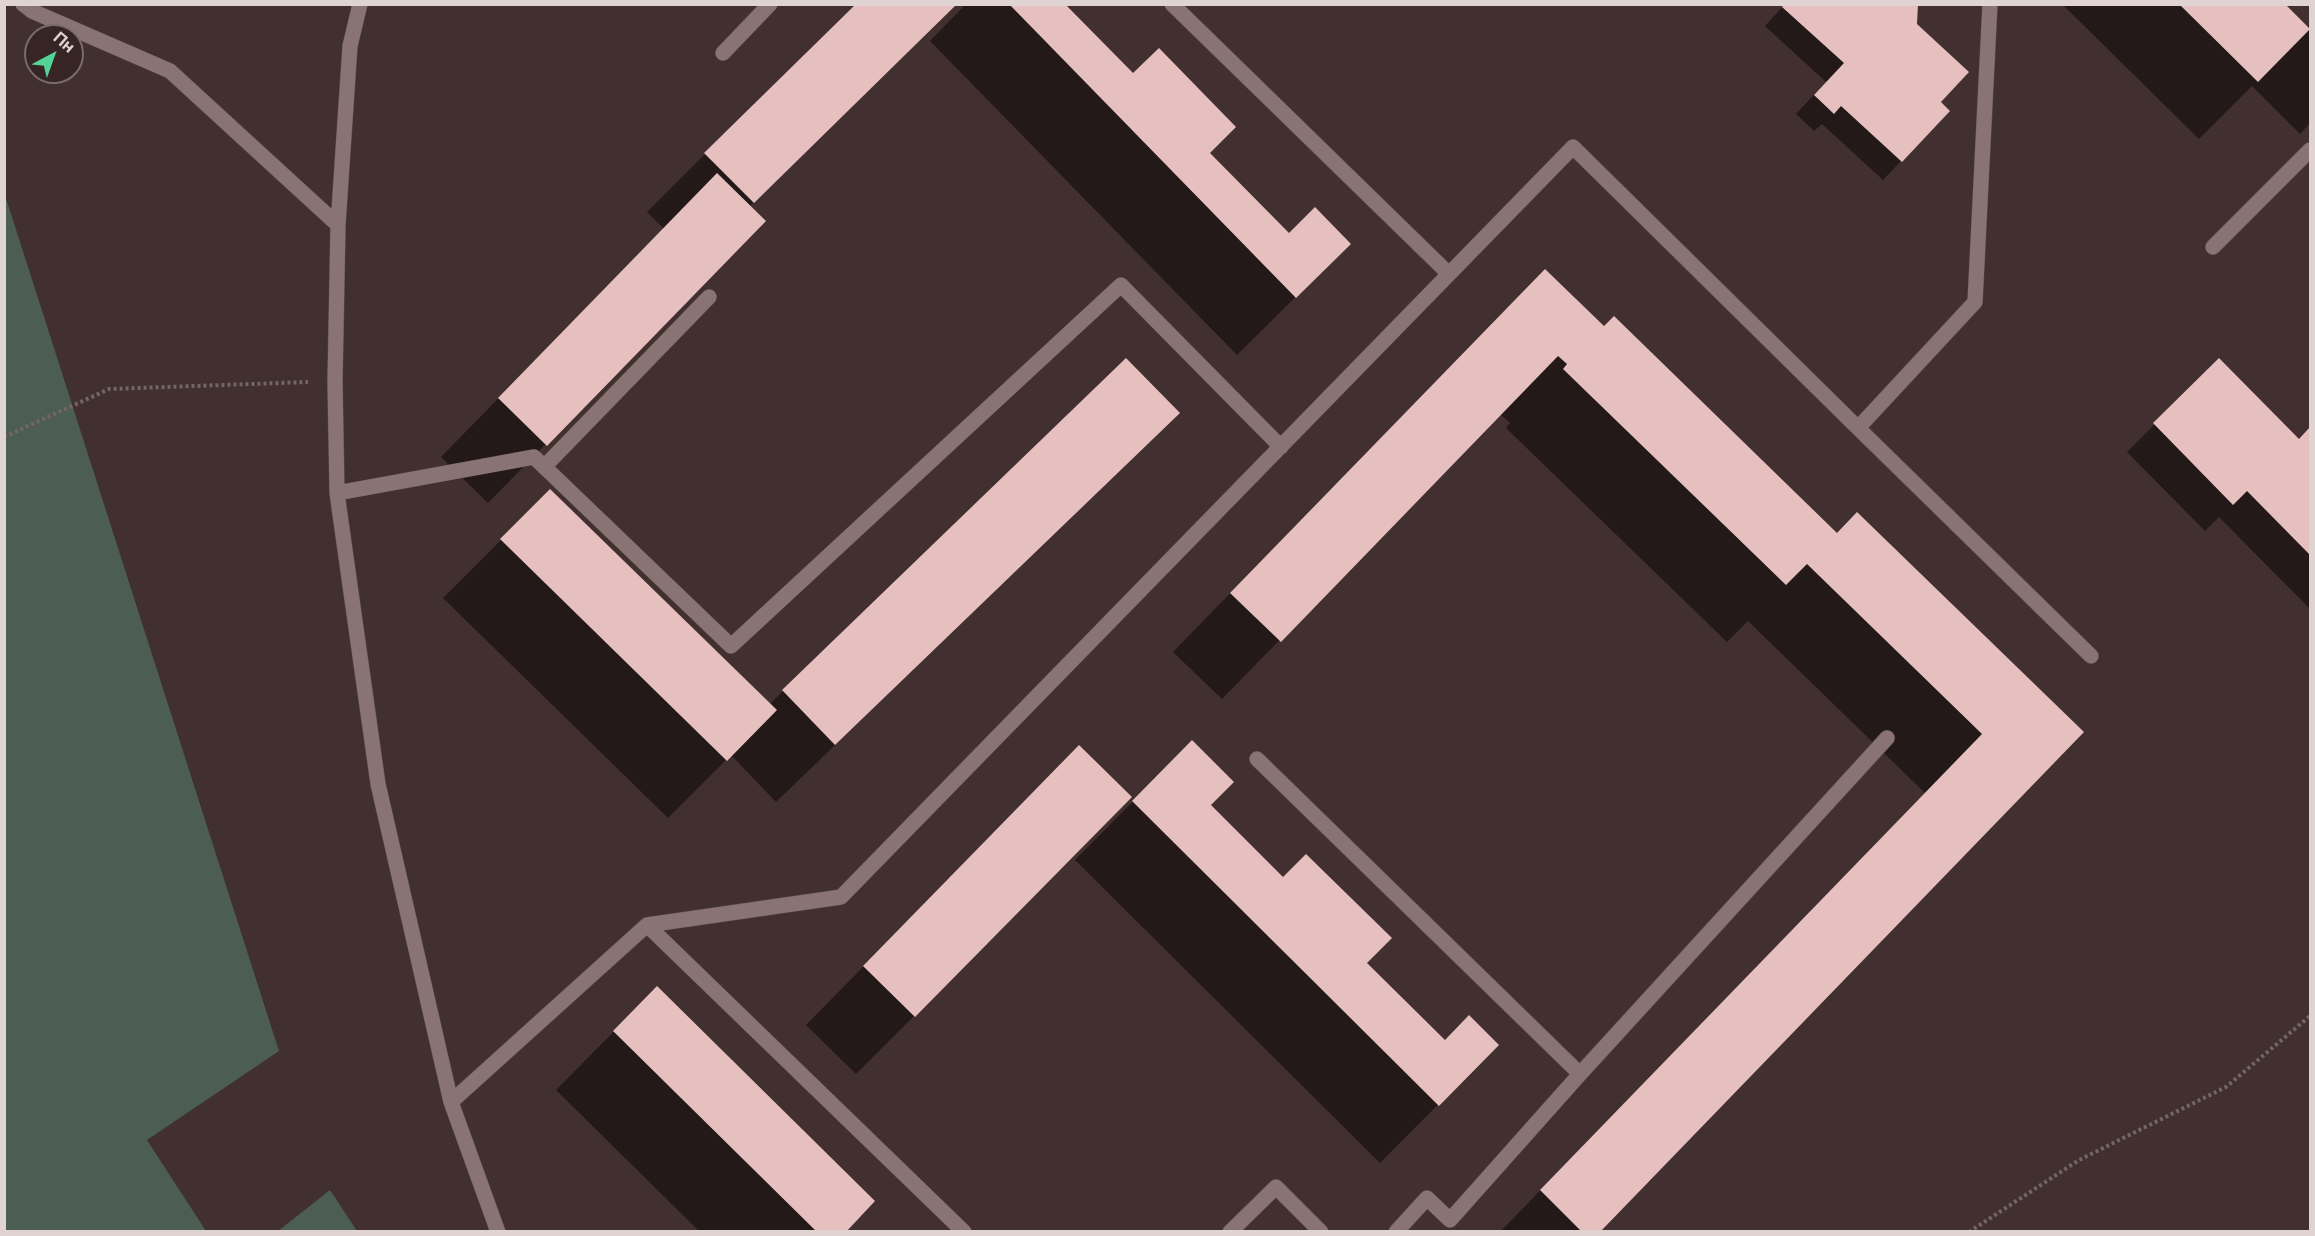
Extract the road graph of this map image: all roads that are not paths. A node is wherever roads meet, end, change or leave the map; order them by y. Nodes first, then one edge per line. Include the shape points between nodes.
1 (23, 4) edge
2 (360, 4) edge
3 (770, 4) edge
4 (1172, 4) edge
5 (1990, 4) edge
6 (723, 52) dead end
7 (2310, 150) edge
8 (338, 225) junction
9 (2213, 247) dead end
10 (1449, 274) junction
11 (709, 297) dead end
12 (1858, 428) junction
13 (1281, 447) junction
14 (544, 467) junction
15 (337, 493) junction
16 (2091, 656) dead end
17 (1887, 738) dead end
18 (1257, 759) dead end
19 (647, 925) junction
20 (1580, 1074) junction
21 (451, 1102) junction
22 (498, 1232) edge
23 (964, 1232) edge
24 (1230, 1232) edge
25 (1321, 1232) edge
26 (1396, 1232) edge

1 - 8 street via 170,71
2 - 8 street via 350,46
3 - 6 street
4 - 10 street
5 - 12 street via 1975,302
7 - 9 street
8 - 15 street
10 - 12 street via 1573,147
10 - 13 street
11 - 14 street
12 - 16 street
13 - 14 street via 1121,285 731,646
13 - 19 street via 841,897
14 - 15 street via 534,457
15 - 21 street via 378,784
17 - 20 street
18 - 20 street
19 - 21 street
19 - 23 street
20 - 26 street via 1450,1220 1427,1198
21 - 22 street
24 - 25 street via 1276,1187

